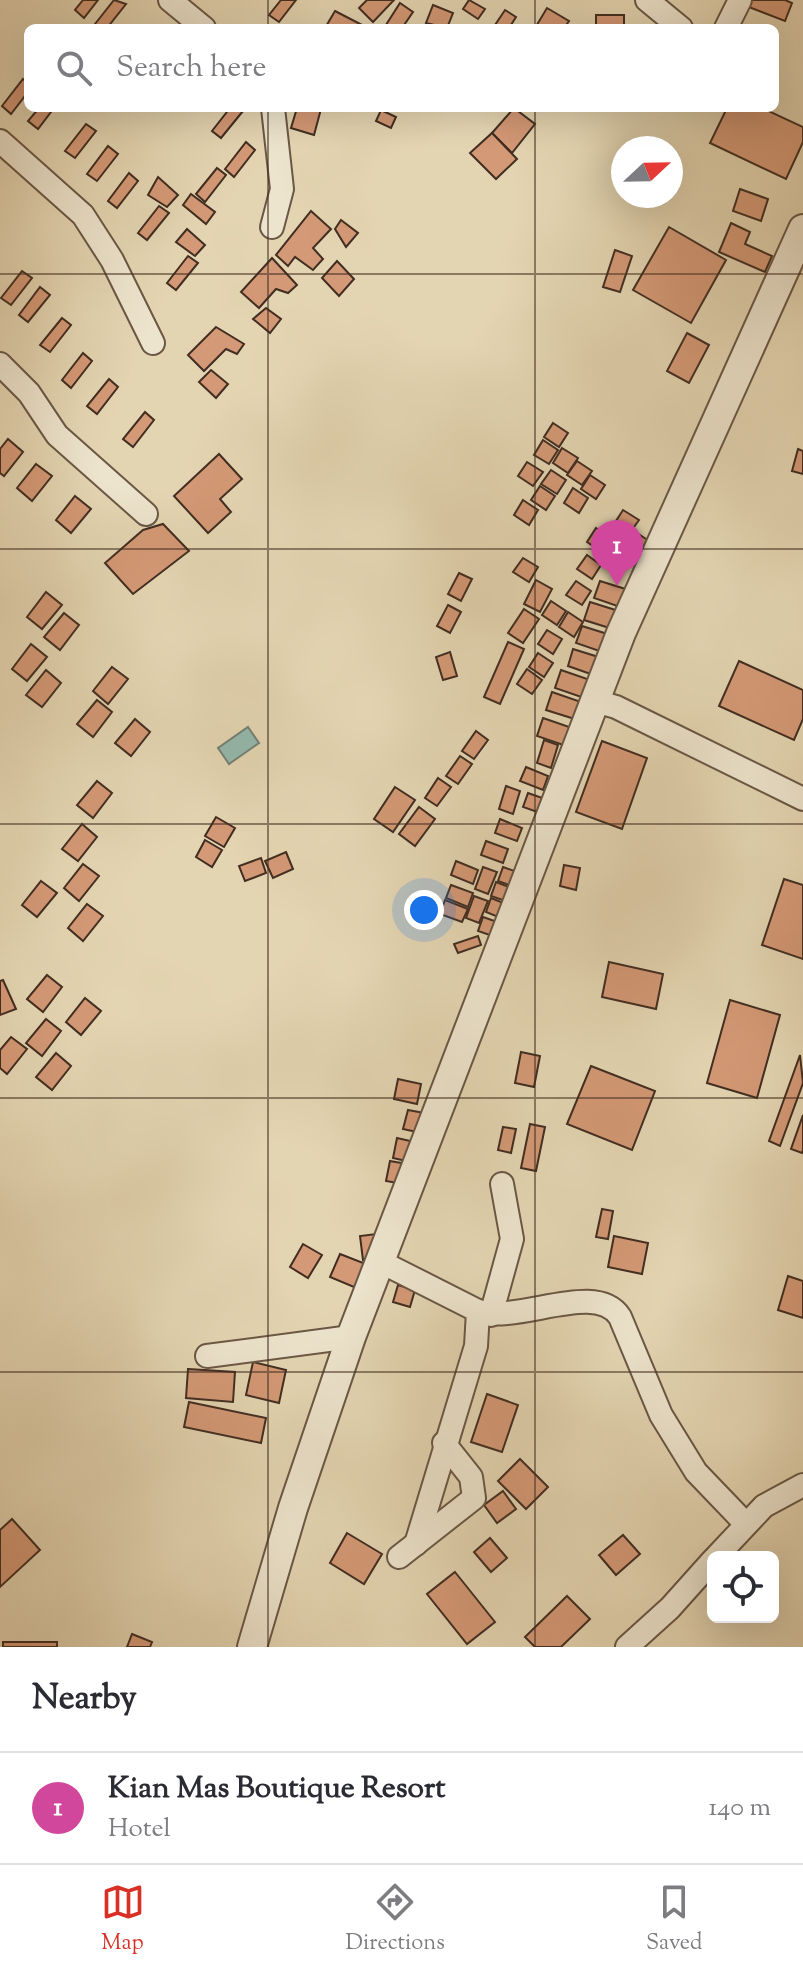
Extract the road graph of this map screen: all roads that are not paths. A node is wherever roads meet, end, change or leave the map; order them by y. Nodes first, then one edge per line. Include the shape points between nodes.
1 (170, 0) edge
2 (647, 0) edge
3 (740, 0) edge
4 (199, 24) edge
5 (676, 24) edge
6 (728, 24) edge
7 (273, 112) edge
8 (0, 141) edge
9 (272, 227) dead end
10 (803, 229) edge
11 (153, 343) dead end
12 (0, 364) edge
13 (146, 514) dead end
14 (595, 701) junction
15 (803, 799) edge
16 (502, 1184) dead end
17 (381, 1262) junction
18 (484, 1313) junction
19 (351, 1337) junction
20 (207, 1356) dead end
21 (444, 1443) junction
22 (803, 1485) edge
23 (745, 1523) junction
24 (720, 1551) edge
25 (707, 1566) edge
26 (252, 1647) edge
27 (627, 1647) edge

1 - 4 street
2 - 5 street
3 - 6 street
7 - 9 street via 282,189
8 - 11 street via 83,215
10 - 14 street
12 - 13 street via 29,393 57,435
14 - 15 street
14 - 17 street
16 - 18 street via 512,1239
17 - 18 street
17 - 19 street
18 - 21 street
18 - 23 street via 592,1300 611,1305 661,1415 696,1472
19 - 20 street
19 - 26 street
21 - 21 street via 471,1477 476,1493 469,1504 407,1550
22 - 23 street via 777,1496
23 - 24 street
25 - 27 street

